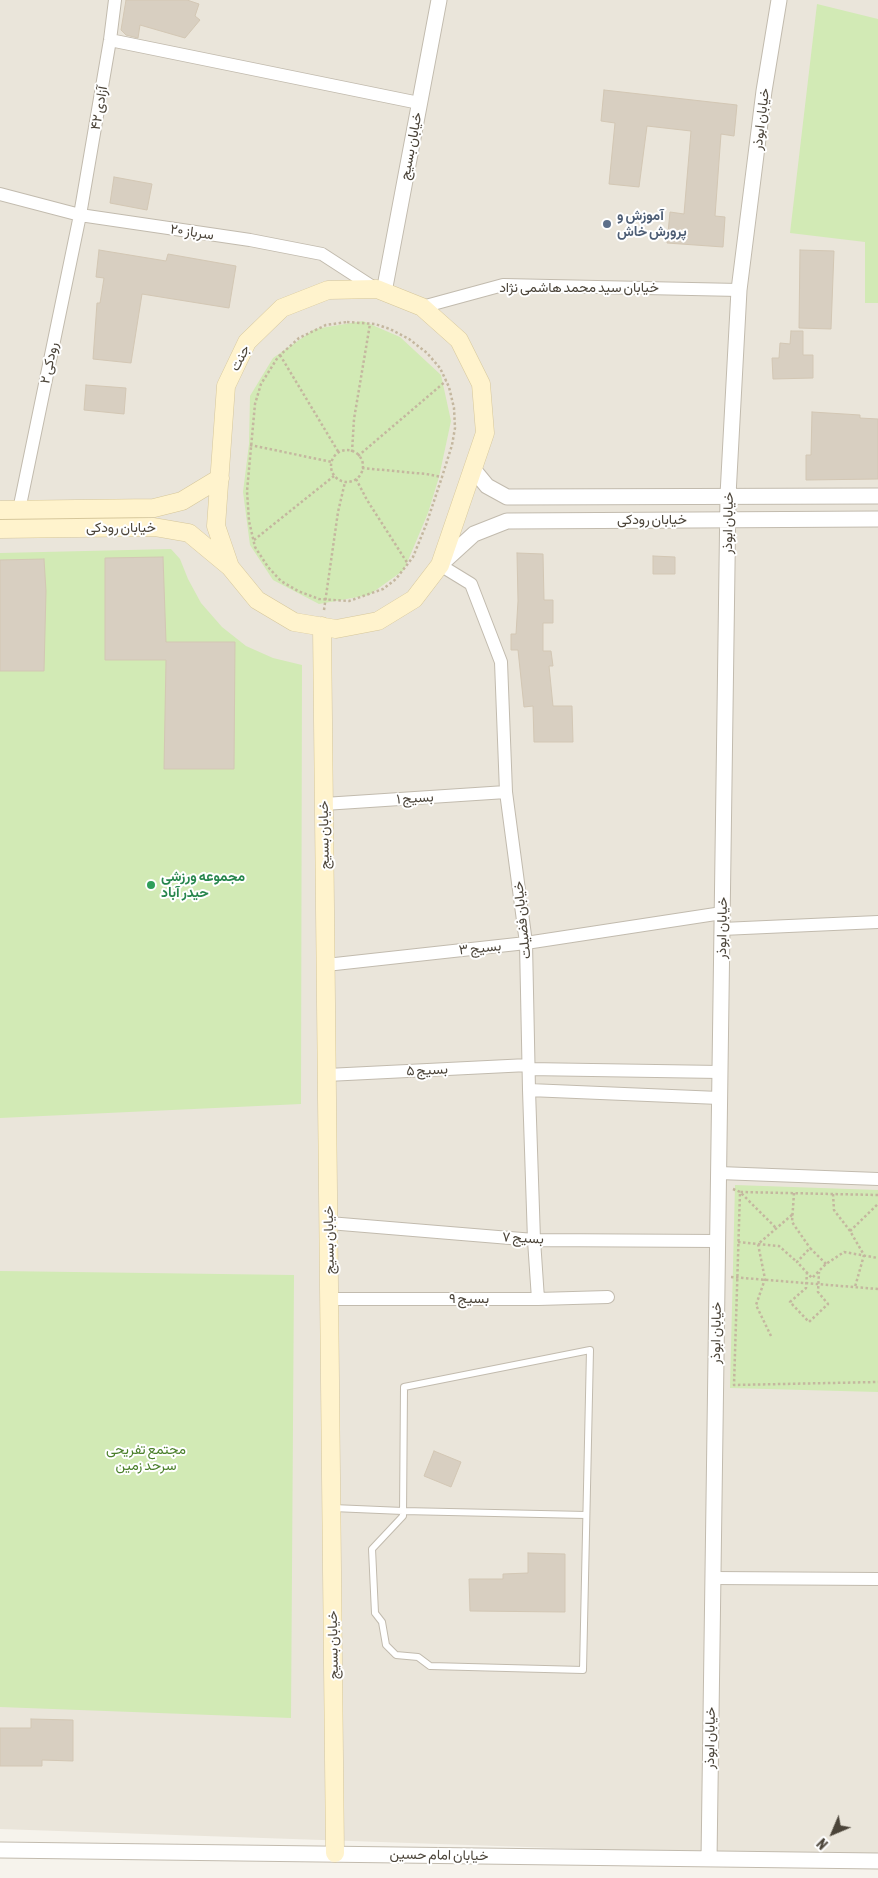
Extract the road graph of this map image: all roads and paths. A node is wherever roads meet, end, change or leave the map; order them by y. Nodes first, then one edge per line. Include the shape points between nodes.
1 (115, 0) edge
2 (439, 0) edge
3 (779, 0) edge
4 (110, 40) junction
5 (420, 104) junction
6 (0, 194) edge
7 (80, 215) junction
8 (739, 290) junction
9 (380, 291) junction
10 (422, 307) junction
11 (370, 324) junction
12 (280, 355) junction
13 (446, 381) junction
14 (250, 445) junction
15 (352, 452) junction
16 (339, 453) junction
17 (358, 456) junction
18 (332, 462) junction
19 (362, 468) junction
20 (472, 469) junction
21 (334, 476) junction
22 (442, 477) junction
23 (220, 478) junction
24 (356, 479) junction
25 (345, 482) junction
26 (728, 496) junction
27 (878, 496) edge
28 (0, 510) edge
29 (19, 510) junction
30 (728, 519) junction
31 (878, 519) edge
32 (0, 529) edge
33 (254, 540) junction
34 (408, 564) junction
35 (440, 565) junction
36 (230, 567) junction
37 (325, 599) junction
38 (322, 626) junction
39 (506, 792) junction
40 (324, 804) junction
41 (722, 913) junction
42 (878, 922) edge
43 (722, 929) junction
44 (526, 943) junction
45 (326, 964) junction
46 (528, 1067) junction
47 (720, 1072) junction
48 (327, 1075) junction
49 (529, 1090) junction
50 (719, 1098) junction
51 (718, 1178) junction
52 (878, 1179) edge
53 (740, 1192) junction
54 (794, 1193) junction
55 (833, 1194) junction
56 (878, 1195) edge
57 (878, 1204) edge
58 (793, 1214) junction
59 (328, 1223) junction
60 (776, 1228) junction
61 (850, 1231) junction
62 (534, 1240) junction
63 (718, 1241) junction
64 (738, 1242) junction
65 (758, 1244) junction
66 (810, 1248) junction
67 (864, 1255) junction
68 (878, 1258) edge
69 (797, 1262) junction
70 (826, 1264) junction
71 (819, 1270) junction
72 (807, 1272) junction
73 (717, 1276) junction
74 (737, 1278) junction
75 (765, 1279) junction
76 (855, 1286) junction
77 (878, 1289) edge
78 (608, 1297) dead end
79 (329, 1299) junction
80 (538, 1300) junction
81 (770, 1336) dead end
82 (878, 1382) edge
83 (332, 1508) junction
84 (403, 1511) junction
85 (586, 1515) junction
86 (712, 1578) junction
87 (878, 1579) edge
88 (0, 1850) edge
89 (336, 1853) junction
90 (709, 1858) junction
91 (878, 1861) edge

1 - 4 street, آزادی ۴۲
2 - 5 street, خیابان بسیج
3 - 8 street, خیابان ابوذر via 764,90
4 - 5 street
4 - 7 street, آزادی ۴۲
5 - 9 street, خیابان بسیج
6 - 7 street, سرباز ۲۰
7 - 9 street, سرباز ۲۰ via 322,254
7 - 29 street, رودکی ۲
8 - 10 street, خیابان سید محمد هاشمی نژاد via 502,285
8 - 26 street, خیابان ابوذر
9 - 10 main road, جنت
9 - 23 main road, جنت via 328,290 282,308 247,342 226,386
10 - 20 main road, جنت via 459,340 481,384 485,433
11 - 12 path via 347,322 326,325 299,338
11 - 13 path via 390,329 427,352
11 - 15 path via 354,419
12 - 14 path via 261,384
12 - 16 path
13 - 17 path
13 - 22 path via 454,408 455,428
14 - 18 path
14 - 33 path via 247,491
15 - 16 path
15 - 17 path
16 - 18 path
17 - 19 path
18 - 21 path
19 - 22 path
19 - 24 path
20 - 26 street, خیابان رودکی via 487,486 507,497
20 - 35 main road, جنت
21 - 25 path
21 - 33 path
22 - 34 path via 426,525
23 - 29 main road, خیابان رودکی via 182,501 154,508
23 - 36 main road, جنت via 216,526
24 - 25 path
24 - 34 path
25 - 37 path
26 - 27 street, خیابان رودکی
26 - 30 street, خیابان ابوذر
28 - 29 main road, خیابان رودکی
30 - 31 street, خیابان رودکی
30 - 35 street, خیابان رودکی via 507,521 474,534
30 - 41 street, خیابان ابوذر
32 - 36 main road, خیابان رودکی via 154,527 189,533
33 - 37 path via 268,567 281,581 298,591
34 - 37 path via 383,589 349,601
35 - 38 main road, جنت via 414,599 378,621 336,629
35 - 39 street, خیابان فضیلت via 471,584 501,662
36 - 38 main road, جنت via 257,600 294,622
37 - 38 path
38 - 40 main road, خیابان بسیج
39 - 40 street, بسیج ۱
39 - 44 street, خیابان فضیلت
40 - 45 main road, خیابان بسیج
41 - 43 street, خیابان ابوذر
41 - 44 street, بسیج ۳
42 - 43 street
43 - 47 street, خیابان ابوذر
44 - 45 street, بسیج ۳
44 - 46 street, خیابان فضیلت
45 - 48 main road, خیابان بسیج
46 - 47 street, بسیج ۵
46 - 48 street, بسیج ۵
46 - 49 street, خیابان فضیلت
47 - 50 street, خیابان ابوذر
48 - 59 main road, خیابان بسیج
49 - 50 street
49 - 62 street, خیابان فضیلت
50 - 51 street, خیابان ابوذر
51 - 52 street
51 - 53 path
51 - 63 street, خیابان ابوذر
53 - 54 path
53 - 60 path
53 - 64 path
54 - 55 path
54 - 58 path
55 - 56 path
55 - 61 path via 834,1210
57 - 61 path
58 - 60 path
58 - 66 path via 792,1222
59 - 62 street, بسیج ۷
59 - 79 main road, خیابان بسیج
60 - 65 path
61 - 67 path
62 - 63 street, بسیج ۷
62 - 80 street, خیابان فضیلت
63 - 73 street, خیابان ابوذر
64 - 65 path
64 - 74 path
65 - 69 path via 779,1246
65 - 75 path
66 - 69 path
66 - 70 path
67 - 68 path
67 - 70 path via 844,1252
67 - 76 path
69 - 72 path
70 - 71 path
71 - 72 path via 812,1278
71 - 72 path via 818,1292 828,1304 809,1322 790,1302 806,1288
73 - 74 path
73 - 86 street, خیابان ابوذر
74 - 75 path
74 - 82 path via 734,1385
75 - 76 path
75 - 81 path via 756,1305
76 - 77 path
78 - 80 street, بسیج ۹
79 - 80 street, بسیج ۹
79 - 83 main road, خیابان بسیج
83 - 84 lane
83 - 89 main road, خیابان بسیج
84 - 85 lane
84 - 85 lane via 404,1387 590,1350
84 - 85 lane via 403,1516 372,1550 375,1613 382,1622 386,1645 396,1655 418,1656 430,1666 584,1670
86 - 87 street
86 - 90 street, خیابان ابوذر
88 - 89 street, خیابان امام حسین
89 - 90 street, خیابان امام حسین
90 - 91 street, خیابان امام حسین

